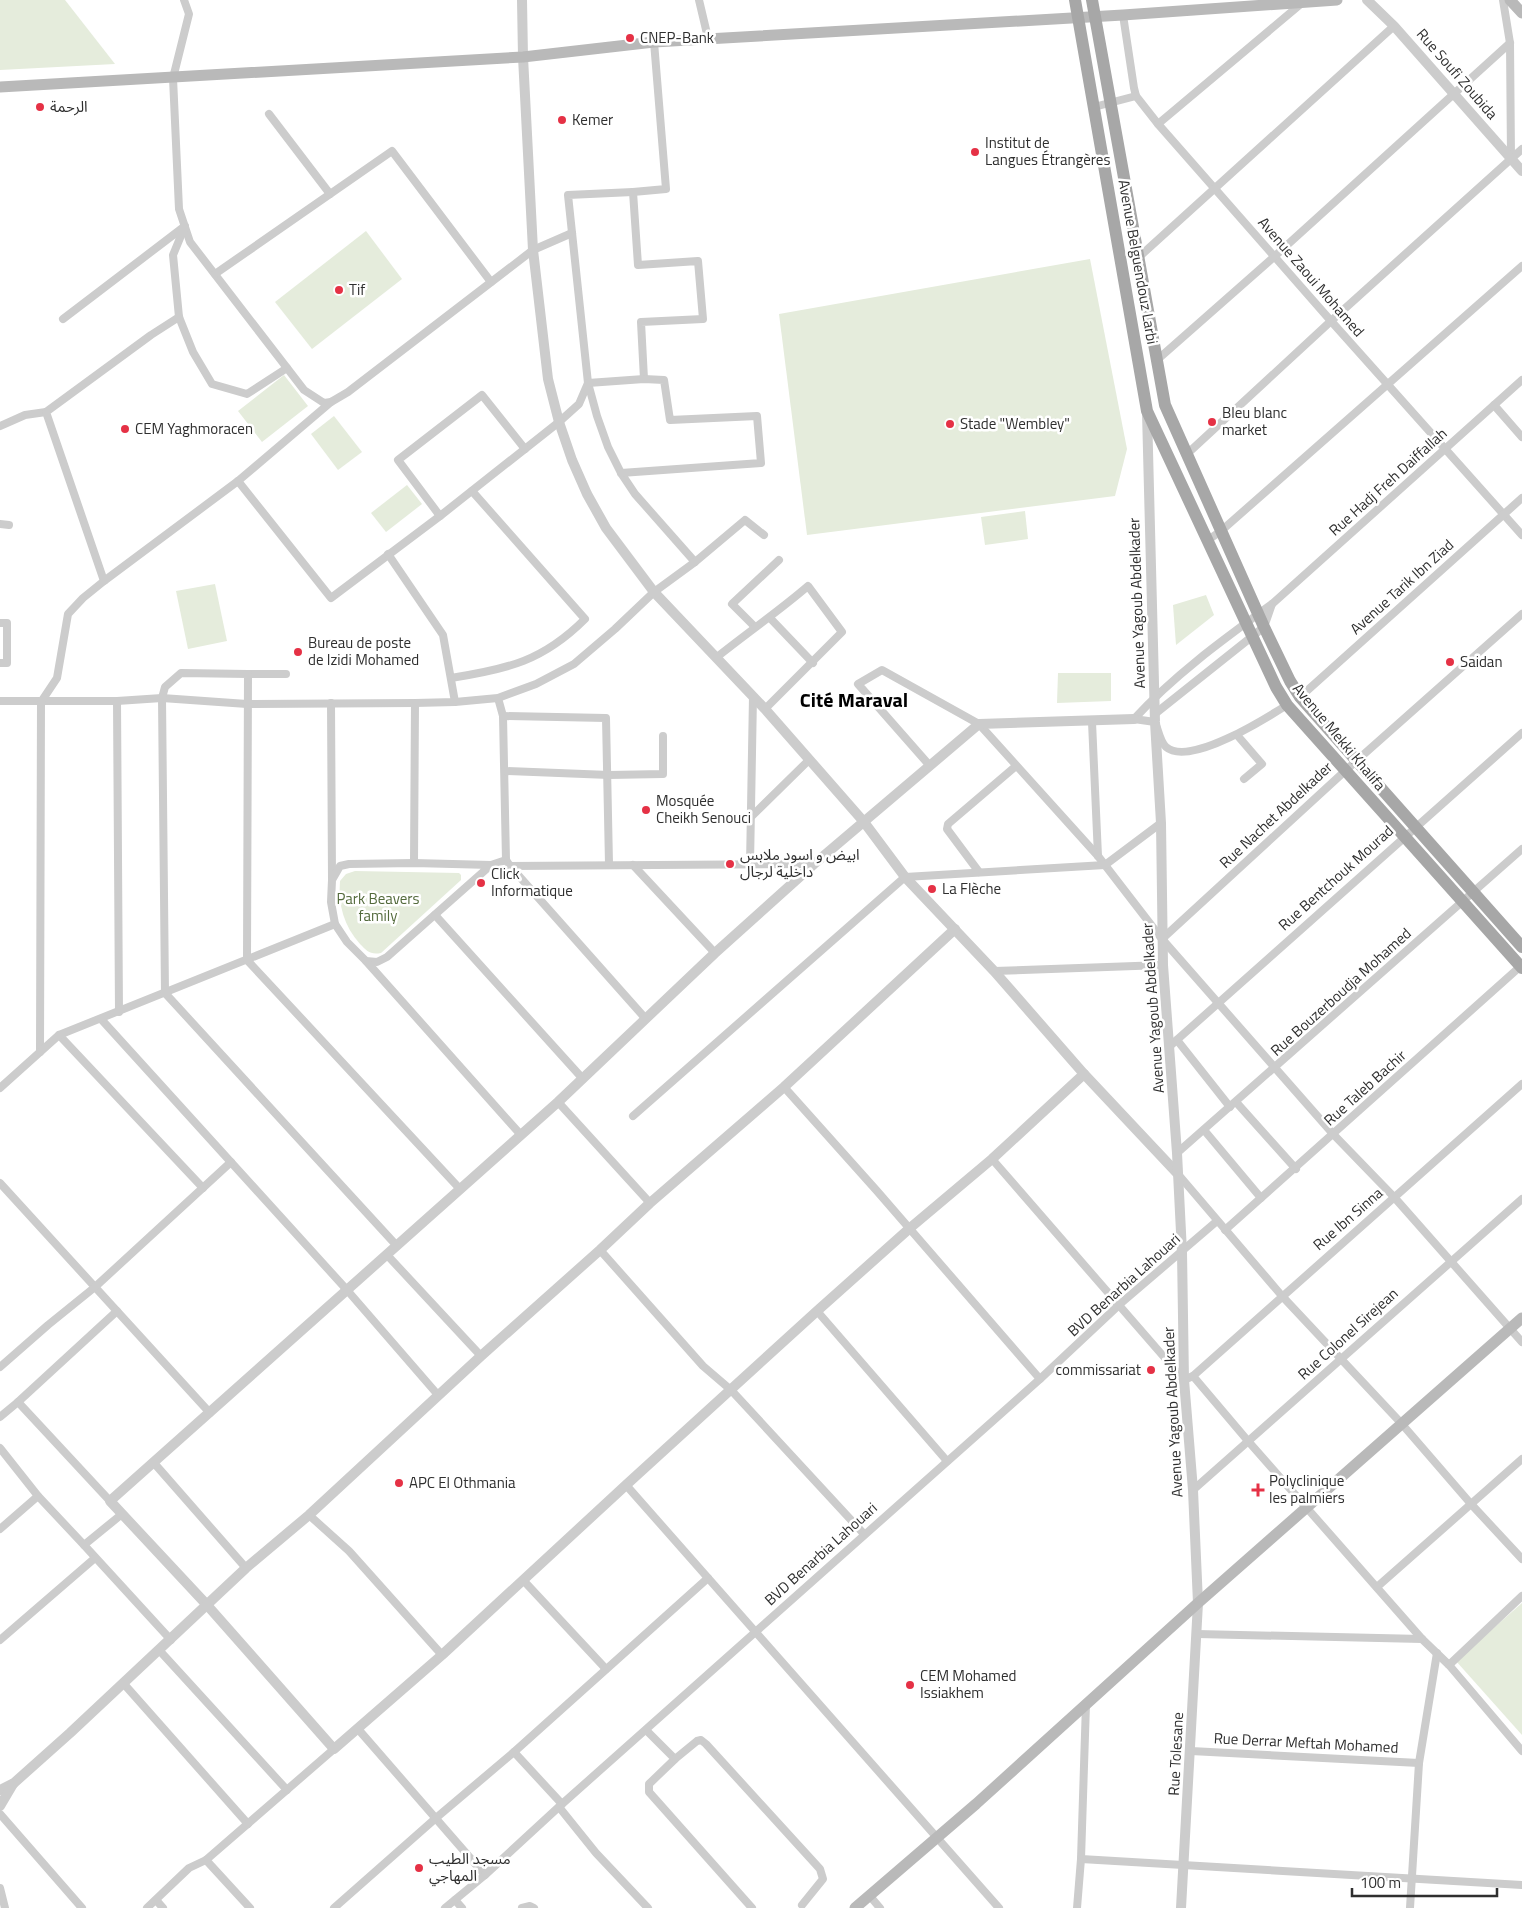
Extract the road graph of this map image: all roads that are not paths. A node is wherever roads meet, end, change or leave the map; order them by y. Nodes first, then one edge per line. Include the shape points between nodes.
1 (184, 0) edge
2 (522, 0) edge
3 (699, 0) edge
4 (1075, 0) edge
5 (1092, 0) edge
6 (1328, 0) edge
7 (1337, 0) edge
8 (1367, 0) edge
9 (1509, 1) edge
10 (1304, 2) junction
11 (1522, 14) edge
12 (1123, 15) junction
13 (1095, 16) junction
14 (1078, 17) junction
15 (1506, 18) junction
16 (1394, 26) junction
17 (708, 38) junction
18 (654, 42) junction
19 (1510, 43) junction
20 (523, 58) junction
21 (173, 78) junction
22 (0, 87) edge
23 (1454, 94) junction
24 (1136, 96) junction
25 (1111, 103) junction
26 (1094, 107) junction
27 (268, 114) dead end
28 (1158, 124) junction
29 (1522, 149) edge
30 (1511, 158) junction
31 (1522, 171) edge
32 (1215, 188) junction
33 (633, 192) junction
34 (330, 194) junction
35 (185, 226) junction
36 (572, 233) junction
37 (533, 250) junction
38 (1275, 256) junction
39 (1139, 257) junction
40 (1522, 266) edge
41 (215, 274) junction
42 (491, 282) junction
43 (179, 318) junction
44 (63, 319) dead end
45 (1331, 321) junction
46 (1156, 360) junction
47 (287, 368) junction
48 (644, 379) junction
49 (1522, 380) edge
50 (588, 383) junction
51 (1388, 385) junction
52 (332, 402) junction
53 (1494, 405) junction
54 (1147, 411) junction
55 (46, 412) junction
56 (559, 422) junction
57 (0, 426) edge
58 (1522, 437) edge
59 (1445, 448) junction
60 (525, 449) junction
61 (1187, 454) junction
62 (621, 473) junction
63 (238, 481) junction
64 (472, 491) junction
65 (1522, 498) edge
66 (1503, 514) junction
67 (440, 516) junction
68 (0, 524) edge
69 (9, 525) dead end
70 (1221, 531) junction
71 (764, 535) dead end
72 (1522, 535) edge
73 (1208, 540) junction
74 (388, 554) junction
75 (779, 560) dead end
76 (695, 562) junction
77 (104, 581) junction
78 (654, 592) junction
79 (1272, 604) junction
80 (1259, 614) junction
81 (1522, 614) edge
82 (770, 618) junction
83 (1247, 622) junction
84 (0, 623) edge
85 (755, 627) junction
86 (1264, 627) junction
87 (1253, 636) junction
88 (717, 657) junction
89 (0, 663) edge
90 (813, 663) junction
91 (248, 674) junction
92 (286, 674) dead end
93 (450, 678) junction
94 (753, 696) junction
95 (1155, 697) junction
96 (1300, 697) junction
97 (162, 698) junction
98 (498, 698) junction
99 (0, 701) edge
100 (116, 701) junction
101 (41, 702) junction
102 (455, 702) junction
103 (331, 703) junction
104 (414, 703) junction
105 (247, 704) junction
106 (1286, 705) junction
107 (765, 709) junction
108 (502, 716) junction
109 (1156, 718) junction
110 (1134, 719) junction
111 (1092, 722) junction
112 (979, 724) junction
113 (1522, 733) edge
114 (1237, 735) junction
115 (663, 736) dead end
116 (809, 760) junction
117 (1356, 761) junction
118 (930, 766) junction
119 (1016, 766) junction
120 (504, 771) junction
121 (1345, 771) junction
122 (608, 775) junction
123 (1244, 779) dead end
124 (751, 817) junction
125 (864, 822) junction
126 (1161, 823) junction
127 (1414, 827) junction
128 (1404, 837) junction
129 (1522, 849) edge
130 (1098, 856) junction
131 (414, 862) junction
132 (508, 863) junction
133 (609, 864) junction
134 (633, 864) junction
135 (814, 864) junction
136 (491, 865) junction
137 (750, 865) junction
138 (1104, 865) junction
139 (979, 872) junction
140 (905, 877) junction
141 (332, 880) junction
142 (1473, 893) junction
143 (1462, 902) junction
144 (435, 915) junction
145 (335, 924) junction
146 (955, 929) junction
147 (1162, 939) junction
148 (1522, 948) edge
149 (715, 953) junction
150 (248, 960) junction
151 (366, 961) junction
152 (1163, 965) junction
153 (1522, 966) edge
154 (994, 971) junction
155 (165, 993) junction
156 (1219, 1002) junction
157 (118, 1012) junction
158 (644, 1018) junction
159 (101, 1019) junction
160 (59, 1036) junction
161 (1173, 1043) junction
162 (40, 1052) junction
163 (1276, 1068) junction
164 (1084, 1074) junction
165 (583, 1079) junction
166 (1522, 1084) edge
167 (784, 1087) junction
168 (0, 1088) edge
169 (558, 1102) junction
170 (1233, 1104) junction
171 (633, 1116) dead end
172 (1204, 1130) junction
173 (521, 1135) junction
174 (1334, 1135) junction
175 (1177, 1153) junction
176 (992, 1159) junction
177 (231, 1162) junction
178 (1296, 1169) junction
179 (1177, 1173) junction
180 (0, 1183) edge
181 (203, 1188) junction
182 (460, 1189) junction
183 (1394, 1197) junction
184 (1261, 1198) junction
185 (1522, 1198) edge
186 (650, 1203) junction
187 (1217, 1221) junction
188 (910, 1228) junction
189 (1225, 1230) junction
190 (397, 1246) junction
191 (600, 1250) junction
192 (1182, 1252) junction
193 (388, 1256) junction
194 (1451, 1261) junction
195 (95, 1287) junction
196 (348, 1290) junction
197 (1282, 1296) junction
198 (1120, 1304) junction
199 (817, 1311) junction
200 (117, 1312) junction
201 (1522, 1318) edge
202 (1510, 1328) junction
203 (1522, 1342) edge
204 (481, 1356) junction
205 (1340, 1360) junction
206 (0, 1367) edge
207 (1189, 1378) junction
208 (1040, 1379) junction
209 (731, 1390) junction
210 (438, 1395) junction
211 (18, 1402) junction
212 (210, 1413) junction
213 (0, 1416) edge
214 (1401, 1423) junction
215 (1248, 1441) junction
216 (0, 1448) edge
217 (1522, 1459) edge
218 (947, 1461) junction
219 (154, 1463) junction
220 (626, 1485) junction
221 (1193, 1490) junction
222 (38, 1496) junction
223 (110, 1501) junction
224 (1471, 1504) junction
225 (1306, 1507) junction
226 (122, 1514) junction
227 (309, 1515) junction
228 (0, 1529) edge
229 (864, 1534) junction
230 (84, 1545) junction
231 (95, 1558) junction
232 (1522, 1559) edge
233 (246, 1568) junction
234 (708, 1578) junction
235 (523, 1580) junction
236 (1377, 1587) junction
237 (1522, 1596) edge
238 (1198, 1603) junction
239 (207, 1605) junction
240 (756, 1631) junction
241 (1197, 1634) junction
242 (1422, 1639) junction
243 (0, 1640) edge
244 (170, 1640) junction
245 (159, 1650) junction
246 (1437, 1653) junction
247 (442, 1655) junction
248 (1449, 1665) junction
249 (606, 1669) junction
250 (124, 1684) junction
251 (1086, 1704) junction
252 (358, 1729) junction
253 (646, 1730) junction
254 (334, 1749) junction
255 (1191, 1751) junction
256 (1522, 1751) edge
257 (514, 1752) junction
258 (675, 1759) junction
259 (1419, 1763) junction
260 (14, 1783) junction
261 (0, 1790) edge
262 (287, 1790) junction
263 (0, 1806) edge
264 (560, 1806) junction
265 (0, 1814) edge
266 (436, 1818) junction
267 (248, 1824) junction
268 (938, 1837) junction
269 (206, 1860) junction
270 (1081, 1860) junction
271 (1184, 1866) junction
272 (485, 1875) junction
273 (1412, 1878) junction
274 (1522, 1884) edge
275 (0, 1888) edge
276 (869, 1895) junction
277 (156, 1900) junction
278 (455, 1900) junction
279 (801, 1907) edge
280 (5, 1908) edge
281 (82, 1908) edge
282 (148, 1908) edge
283 (163, 1908) edge
284 (250, 1908) edge
285 (334, 1908) edge
286 (445, 1908) edge
287 (462, 1908) edge
288 (522, 1908) edge
289 (534, 1908) edge
290 (648, 1908) edge
291 (752, 1908) edge
292 (855, 1908) edge
293 (880, 1908) edge
294 (999, 1908) edge
295 (1077, 1908) edge
296 (1181, 1908) edge
297 (1410, 1908) edge

1 - 21 street via 189,14
2 - 20 street
3 - 17 street
4 - 14 main road, Avenue Belguendouz Larbi
5 - 13 main road, Avenue Mekki Khalifa
6 - 7 main road
6 - 10 main road
8 - 16 street, Rue Soufi Zoubida
9 - 11 main road
9 - 15 street
10 - 12 main road
10 - 28 street
11 - 15 street
12 - 13 main road
12 - 24 street, Avenue Zaoui Mohamed
13 - 14 main road
13 - 25 main road, Avenue Mekki Khalifa
14 - 17 main road
14 - 26 main road, Avenue Belguendouz Larbi
15 - 19 street
16 - 23 street, Rue Soufi Zoubida
16 - 32 street
17 - 18 main road
18 - 20 main road
18 - 33 street via 666,189
19 - 23 street
19 - 30 street
20 - 21 main road
20 - 37 street
21 - 22 main road
21 - 35 street via 179,209
23 - 30 street, Rue Soufi Zoubida
23 - 38 street
24 - 25 street
24 - 28 street, Avenue Zaoui Mohamed
25 - 26 street
25 - 39 main road, Avenue Mekki Khalifa
26 - 54 main road, Avenue Belguendouz Larbi
27 - 34 street
28 - 32 street, Avenue Zaoui Mohamed
29 - 30 street
30 - 31 street, Rue Soufi Zoubida
30 - 45 street
32 - 38 street, Avenue Zaoui Mohamed
32 - 39 street
33 - 36 street via 568,195
33 - 48 street via 638,265 698,261 703,319 641,322
34 - 41 street
34 - 42 street via 392,151
35 - 41 street via 190,242
35 - 43 street via 173,254
35 - 44 street
36 - 37 street
36 - 50 street
37 - 42 street
37 - 56 street via 548,379
38 - 45 street, Avenue Zaoui Mohamed
38 - 46 street
39 - 46 main road, Avenue Mekki Khalifa
40 - 51 street
41 - 47 street
42 - 52 street
43 - 47 street via 193,352 212,384 248,394
43 - 55 street
45 - 51 street, Avenue Zaoui Mohamed
45 - 61 street
46 - 61 main road, Avenue Mekki Khalifa via 1165,405
47 - 52 street via 304,390 324,403
48 - 50 street
48 - 62 street via 664,380 670,420 757,416 760,463
49 - 53 street, Rue Hadj Freh Daiffallah
50 - 56 street via 579,404
50 - 62 street via 608,447
51 - 59 street, Avenue Zaoui Mohamed
51 - 70 street
52 - 63 street
53 - 58 street
53 - 59 street, Rue Hadj Freh Daiffallah
54 - 73 main road, Avenue Mekki Khalifa
54 - 95 street, Avenue Yagoub Abdelkader
55 - 57 street via 25,415
55 - 77 street
56 - 60 street
56 - 78 street via 587,494 606,528
59 - 66 street, Avenue Zaoui Mohamed
59 - 79 street, Rue Hadj Freh Daiffallah
60 - 64 street
60 - 67 street via 482,395 398,460
61 - 70 main road, Avenue Mekki Khalifa
62 - 76 street via 635,494
63 - 74 street via 331,598
63 - 77 street
64 - 67 street
64 - 93 street via 585,619 548,650 521,662 495,671
65 - 66 street, Avenue Tarik Ibn Ziad
66 - 72 street, Avenue Zaoui Mohamed
66 - 96 street, Avenue Tarik Ibn Ziad
67 - 74 street
68 - 69 street
70 - 73 street
70 - 80 main road, Avenue Mekki Khalifa
71 - 76 street via 745,520
73 - 83 main road, Avenue Mekki Khalifa
74 - 93 street via 443,635
75 - 85 street via 732,604
76 - 78 street
77 - 101 street via 68,614 57,678
78 - 88 street
78 - 98 street via 574,664 536,684
79 - 80 street, Rue Hadj Freh Daiffallah
79 - 86 street
80 - 83 street, Rue Hadj Freh Daiffallah
80 - 86 main road, Avenue Mekki Khalifa
81 - 117 street, Rue Nachet Abdelkader
82 - 85 street
82 - 90 street
82 - 90 street via 808,586 842,632
83 - 87 main road, Avenue Mekki Khalifa
83 - 95 street, Rue Hadj Freh Daiffallah
84 - 89 street via 7,623 7,662
85 - 88 street
86 - 87 street
86 - 96 main road, Avenue Mekki Khalifa
87 - 106 main road, Avenue Mekki Khalifa
87 - 109 street
88 - 94 street
90 - 107 street
91 - 92 street
91 - 97 street via 181,673 165,687
91 - 105 street
93 - 102 street
94 - 107 street
94 - 124 street
95 - 109 street, Avenue Yagoub Abdelkader
95 - 110 street, Rue Hadj Freh Daiffallah
96 - 117 main road, Avenue Mekki Khalifa
97 - 100 street
97 - 105 street
97 - 155 street
98 - 102 street
98 - 108 street
99 - 101 street
100 - 101 street
100 - 157 street
101 - 162 street
102 - 104 street
103 - 104 street
103 - 105 street
103 - 141 street
104 - 131 street
105 - 150 street
106 - 114 street
106 - 121 main road, Avenue Mekki Khalifa
107 - 116 street
108 - 120 street
108 - 122 street via 606,718
109 - 110 street
109 - 114 street via 1164,746 1172,751 1184,752
109 - 126 street, Avenue Yagoub Abdelkader
110 - 111 street
111 - 112 street
111 - 130 street
112 - 118 street
112 - 118 street via 882,670 858,684
112 - 119 street
113 - 127 street, Rue Bentchouk Mourad
114 - 123 street via 1262,764
115 - 122 street via 663,774
116 - 124 street
116 - 125 street
117 - 121 street, Rue Nachet Abdelkader
117 - 127 main road, Avenue Mekki Khalifa
118 - 125 street
119 - 130 street
119 - 139 street via 948,824 947,829
120 - 122 street
120 - 132 street
121 - 128 main road, Avenue Mekki Khalifa
121 - 147 street, Rue Nachet Abdelkader
122 - 133 street
124 - 137 street
125 - 135 street
125 - 140 street
126 - 138 street
126 - 147 street, Avenue Yagoub Abdelkader
127 - 128 street, Rue Bentchouk Mourad
127 - 142 main road, Avenue Mekki Khalifa
128 - 143 main road, Avenue Mekki Khalifa
128 - 156 street, Rue Bentchouk Mourad
129 - 142 street, Rue Bouzerboudja Mohamed
130 - 138 street
131 - 136 street
131 - 141 street via 349,864 340,866
132 - 133 street
132 - 136 street
132 - 158 street
133 - 134 street
134 - 137 street
134 - 149 street
135 - 137 street
135 - 149 street
136 - 144 street
138 - 139 street
138 - 147 street
139 - 140 street
140 - 146 street
140 - 171 street
141 - 145 street
142 - 143 street, Rue Bouzerboudja Mohamed
142 - 148 main road, Avenue Mekki Khalifa
143 - 153 main road, Avenue Mekki Khalifa
143 - 163 street, Rue Bouzerboudja Mohamed
144 - 151 street via 388,957 377,962
144 - 165 street
145 - 150 street
145 - 151 street
146 - 154 street
146 - 167 street
147 - 152 street, Avenue Yagoub Abdelkader
147 - 156 street
149 - 158 street
150 - 155 street
150 - 182 street
151 - 173 street
152 - 154 street
152 - 161 street, Avenue Yagoub Abdelkader
153 - 174 street, Rue Taleb Bachir
154 - 164 street
155 - 157 street
155 - 190 street
156 - 161 street, Rue Bentchouk Mourad
156 - 163 street
157 - 159 street
158 - 165 street
159 - 160 street
159 - 177 street
160 - 162 street
160 - 181 street
161 - 170 street
161 - 175 street, Avenue Yagoub Abdelkader
162 - 168 street
163 - 170 street, Rue Bouzerboudja Mohamed
163 - 174 street
164 - 176 street
164 - 179 street
165 - 169 street
166 - 183 street, Rue Ibn Sinna
167 - 186 street
167 - 188 street
169 - 173 street
169 - 186 street
170 - 172 street, Rue Bouzerboudja Mohamed
170 - 178 street
172 - 175 street, Rue Bouzerboudja Mohamed
172 - 184 street
173 - 182 street
174 - 178 street, Rue Taleb Bachir
174 - 183 street
175 - 179 street, Avenue Yagoub Abdelkader
176 - 188 street
176 - 198 street
177 - 181 street
177 - 196 street
178 - 184 street, Rue Taleb Bachir
179 - 187 street
179 - 192 street, Avenue Yagoub Abdelkader
180 - 195 street
181 - 195 street
182 - 190 street
183 - 194 street
183 - 197 street, Rue Ibn Sinna
184 - 189 street, Rue Taleb Bachir
185 - 194 street, Rue Colonel Sirejean
186 - 191 street
187 - 189 street
187 - 192 street, BVD Benarbia Lahouari
188 - 199 street
188 - 208 street
189 - 197 street
190 - 193 street
191 - 204 street
191 - 209 street via 703,1366
192 - 198 street, BVD Benarbia Lahouari
192 - 207 street, Avenue Yagoub Abdelkader
193 - 196 street
193 - 204 street
194 - 202 street
194 - 205 street, Rue Colonel Sirejean
195 - 200 street
195 - 206 street
196 - 210 street
196 - 212 street
197 - 205 street
197 - 207 street, Rue Ibn Sinna
198 - 207 street
198 - 208 street, BVD Benarbia Lahouari
199 - 209 street
199 - 218 street
200 - 211 street
200 - 212 street
201 - 202 main road
202 - 203 street
202 - 214 main road
204 - 210 street
205 - 214 street
205 - 215 street, Rue Colonel Sirejean
207 - 215 street
207 - 221 street, Avenue Yagoub Abdelkader
208 - 218 street, BVD Benarbia Lahouari
209 - 220 street
209 - 229 street
210 - 227 street
211 - 213 street
211 - 223 street
212 - 219 street
214 - 224 street
214 - 225 main road
215 - 221 street, Rue Colonel Sirejean
215 - 225 street
216 - 222 street
217 - 224 street
218 - 229 street, BVD Benarbia Lahouari
219 - 223 street
219 - 233 street
220 - 234 street
220 - 235 street
221 - 238 street, Avenue Yagoub Abdelkader
222 - 228 street
222 - 230 street
223 - 226 street
224 - 232 street
224 - 236 street
225 - 236 street
225 - 238 main road
226 - 230 street
226 - 239 street
227 - 233 street
227 - 247 street via 349,1551
229 - 240 street, BVD Benarbia Lahouari
230 - 231 street
231 - 243 street
231 - 244 street
233 - 239 street
234 - 240 street
234 - 249 street
235 - 247 street
235 - 249 street
236 - 242 street
237 - 248 street
238 - 241 street, Rue Tolesane
238 - 251 main road
239 - 244 street
239 - 254 street
240 - 253 street, BVD Benarbia Lahouari
240 - 268 street
241 - 242 street
241 - 255 street, Rue Tolesane
242 - 246 street
244 - 245 street
245 - 250 street
245 - 262 street
246 - 248 street
246 - 259 street
247 - 252 street
248 - 256 street
249 - 257 street
250 - 260 street
250 - 267 street
251 - 268 main road
251 - 270 street
252 - 254 street
252 - 266 street
253 - 258 street
253 - 264 street, BVD Benarbia Lahouari
254 - 262 street
255 - 259 street, Rue Derrar Meftah Mohamed
255 - 271 street, Rue Tolesane
257 - 264 street
257 - 266 street
258 - 279 street via 701,1740 820,1869 823,1879
258 - 291 street via 649,1784 649,1792
259 - 273 street
260 - 261 street
260 - 263 street
262 - 267 street
264 - 272 street, BVD Benarbia Lahouari
264 - 290 street via 596,1853
265 - 281 street
266 - 272 street
266 - 285 street
267 - 269 street
268 - 276 main road
268 - 294 street
269 - 277 street via 189,1868
269 - 284 street
270 - 271 street
270 - 295 street
271 - 273 street
271 - 296 street, Rue Tolesane
272 - 278 street, BVD Benarbia Lahouari
273 - 274 street
273 - 297 street
275 - 280 street
276 - 292 main road
276 - 293 street
277 - 282 street
277 - 283 street
278 - 286 street, BVD Benarbia Lahouari
278 - 287 street
288 - 289 street

